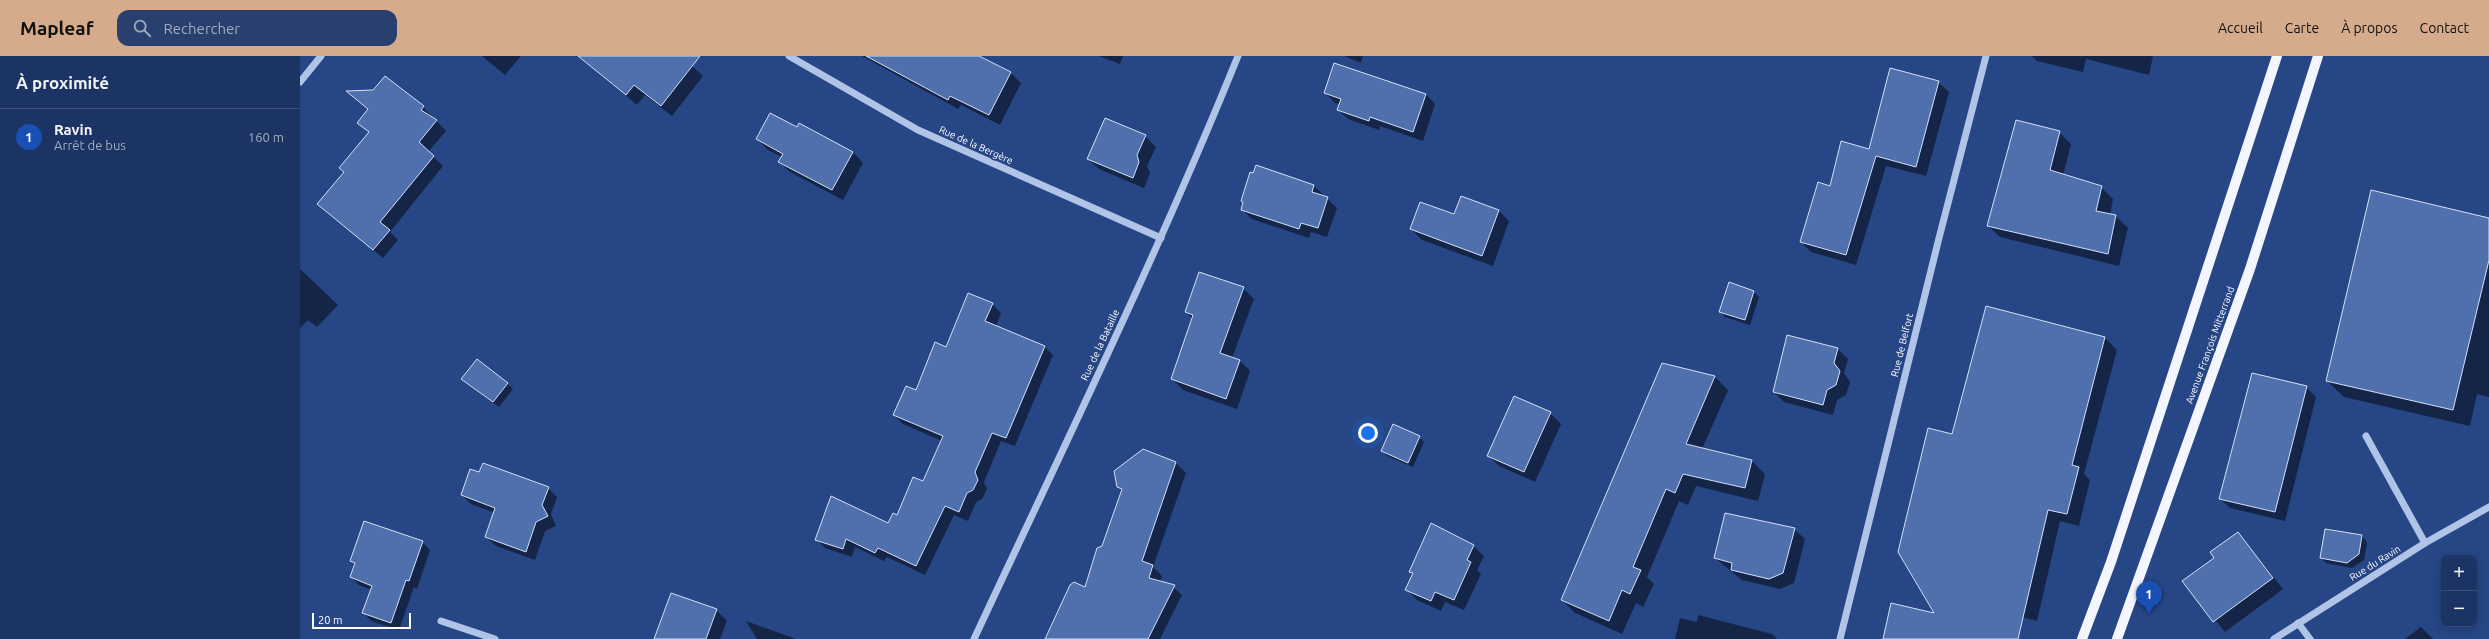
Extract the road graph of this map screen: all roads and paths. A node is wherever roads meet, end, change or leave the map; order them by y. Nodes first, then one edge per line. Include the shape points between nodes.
1 (321, 56) edge
2 (789, 56) edge
3 (1238, 56) edge
4 (1986, 56) edge
5 (2277, 56) edge
6 (2318, 56) edge
7 (300, 82) edge
8 (1161, 238) junction
9 (2366, 436) dead end
10 (2489, 507) edge
11 (2425, 543) junction
12 (441, 621) dead end
13 (2298, 623) junction
14 (495, 639) edge
15 (974, 639) edge
16 (1840, 639) edge
17 (2082, 639) edge
18 (2117, 639) edge
19 (2274, 639) edge
20 (2310, 639) edge

1 - 7 street
2 - 8 street, Rue de la Bergère via 918,130
3 - 8 street, Rue de la Bataille
4 - 16 street, Rue de Belfort
5 - 17 main road via 2111,562
6 - 18 main road, Avenue François Mitterrand via 2250,269
8 - 15 street, Rue de la Bataille
9 - 11 street
10 - 11 street, Rue du Ravin
11 - 13 street, Rue du Ravin
12 - 14 street
13 - 19 street, Rue du Ravin
13 - 20 street

